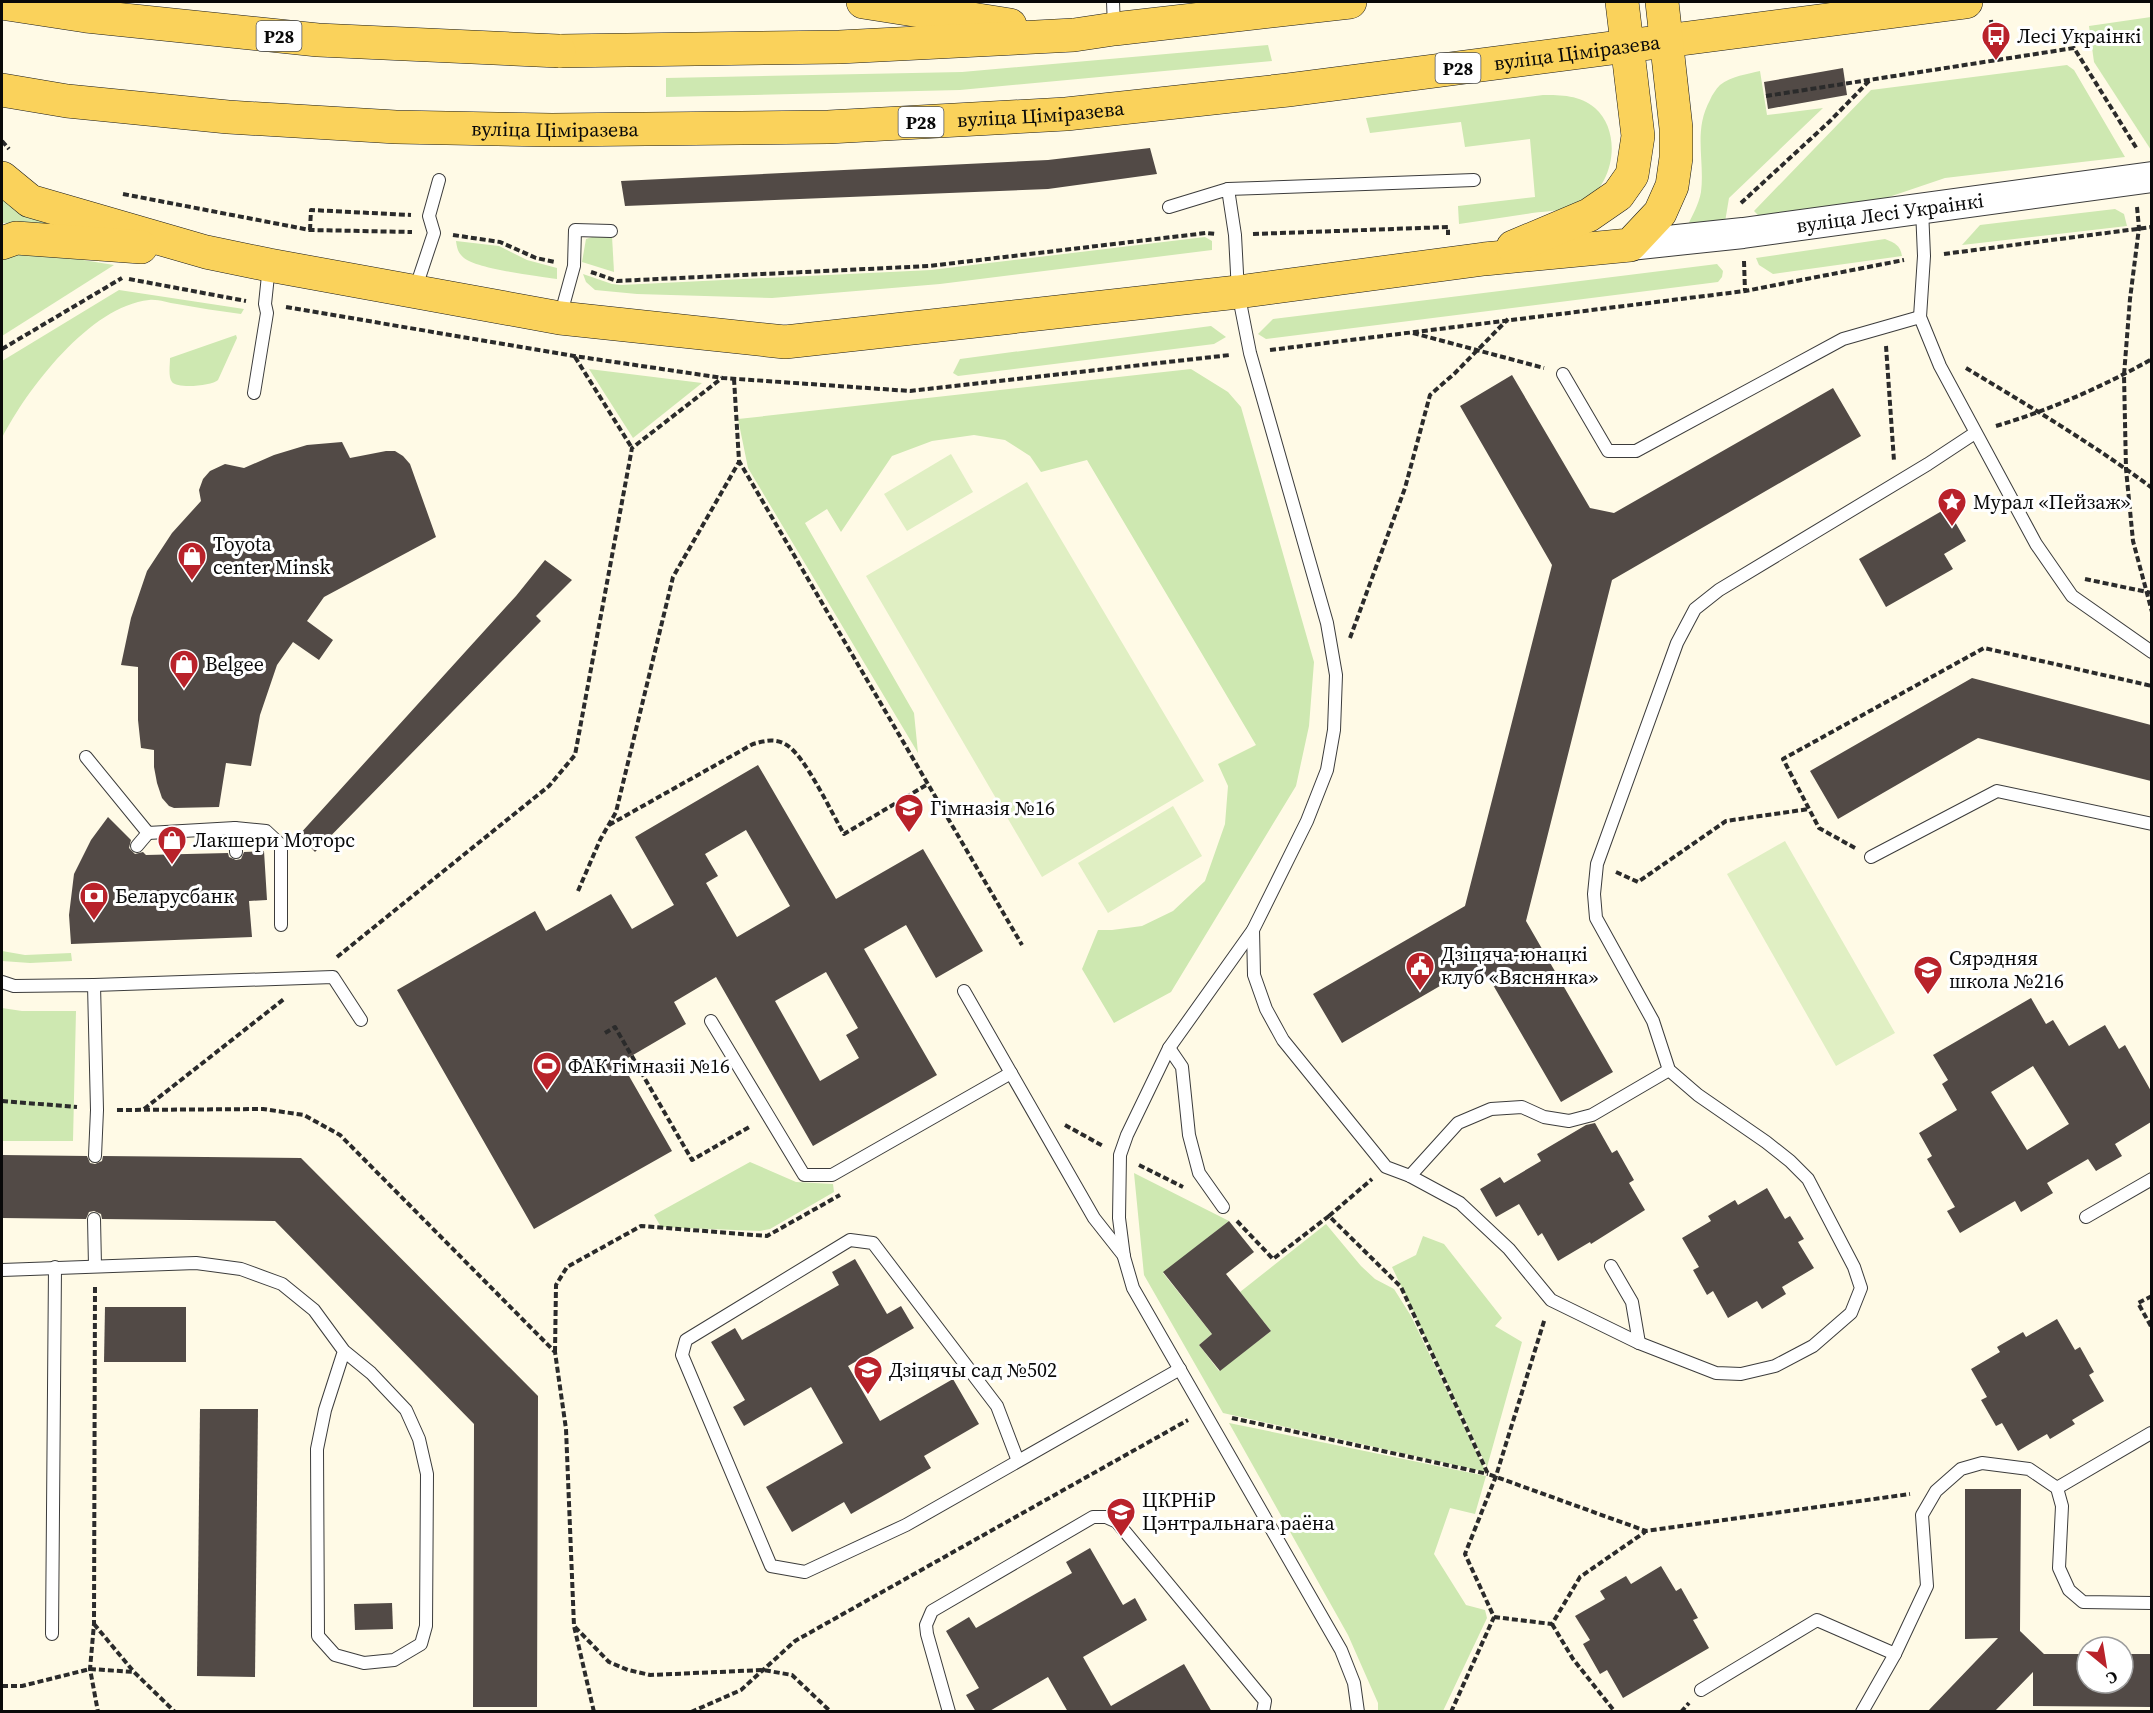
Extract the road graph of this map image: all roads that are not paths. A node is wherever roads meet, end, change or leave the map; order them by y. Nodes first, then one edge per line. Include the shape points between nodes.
1 (863, 2) edge
2 (1350, 2) edge
3 (1622, 2) edge
4 (1662, 2) edge
5 (2, 3) edge
6 (1978, 7) edge
7 (1113, 15) edge
8 (1074, 35) junction
9 (1668, 42) junction
10 (1627, 47) junction
11 (2, 90) edge
12 (9, 167) edge
13 (2145, 178) edge
14 (438, 180) dead end
15 (1474, 180) dead end
16 (1228, 189) junction
17 (1168, 207) dead end
18 (1922, 209) junction
19 (611, 231) dead end
20 (2, 243) edge
21 (1630, 245) junction
22 (206, 252) junction
23 (1484, 259) junction
24 (269, 265) junction
25 (415, 291) junction
26 (1238, 292) junction
27 (1920, 317) junction
28 (560, 318) junction
29 (1563, 374) road end
30 (254, 393) dead end
31 (1976, 432) junction
32 (2151, 652) edge
33 (86, 757) dead end
34 (2150, 820) edge
35 (235, 828) junction
36 (148, 833) junction
37 (137, 846) dead end
38 (236, 852) dead end
39 (1871, 857) road end
40 (281, 926) dead end
41 (1253, 930) junction
42 (2, 982) edge
43 (94, 985) junction
44 (964, 991) dead end
45 (362, 1020) dead end
46 (711, 1021) dead end
47 (1169, 1048) junction
48 (1669, 1070) junction
49 (1011, 1073) junction
50 (95, 1156) dead end
51 (1410, 1176) junction
52 (2151, 1179) edge
53 (1223, 1206) road end
54 (2086, 1217) dead end
55 (94, 1219) dead end
56 (1124, 1257) junction
57 (95, 1266) junction
58 (1611, 1266) dead end
59 (55, 1267) junction
60 (2, 1270) edge
61 (1639, 1343) junction
62 (344, 1351) junction
63 (1180, 1369) junction
64 (2151, 1433) edge
65 (1018, 1461) junction
66 (2056, 1488) junction
67 (2151, 1603) edge
68 (52, 1635) dead end
69 (1895, 1654) junction
70 (1701, 1690) dead end
71 (949, 1712) edge
72 (1263, 1712) edge
73 (1358, 1712) edge
74 (1862, 1712) edge

1 - 8 main road
2 - 7 main road, Р28
3 - 10 main road
4 - 9 main road
5 - 8 main road, Р28, bridge via 86,16 318,40 559,51 839,47
6 - 9 main road, вуліца Ціміразева / Р28
7 - 8 main road, Р28
9 - 10 main road, вуліца Ціміразева / Р28
9 - 21 main road via 1677,158 1672,186 1660,213
10 - 11 main road, вуліца Ціміразева / Р28 via 1066,114 828,127 396,127 228,117
10 - 23 main road via 1638,136 1632,175 1618,195 1589,215
12 - 22 main road via 30,201
13 - 18 street, вуліца Лесі Украінкі
14 - 25 lane via 429,216 434,233
15 - 16 lane
16 - 17 lane
16 - 26 lane
18 - 21 street, вуліца Лесі Украінкі
18 - 27 lane
19 - 28 lane via 575,230 574,266
20 - 22 main road via 16,238
21 - 23 main road
22 - 24 main road
23 - 26 main road
24 - 25 main road
24 - 30 lane via 267,313
25 - 28 main road
26 - 28 main road via 785,342
26 - 41 lane via 1250,353 1327,623 1336,675 1334,730 1327,770 1307,821
27 - 29 lane via 1843,339 1636,452 1608,451
27 - 31 lane
31 - 32 lane via 2036,544 2072,596
31 - 48 lane via 1719,590 1695,609 1677,643 1597,864 1594,894 1596,918 1653,1021
33 - 36 lane
34 - 39 lane via 1997,791
35 - 36 lane
35 - 38 lane
35 - 40 lane via 266,831 281,845
36 - 37 lane
41 - 47 lane
41 - 51 lane via 1254,975 1283,1040 1386,1167
42 - 43 lane via 14,986
43 - 45 lane via 333,977
43 - 50 lane
44 - 49 lane
46 - 49 lane via 804,1175 832,1175
47 - 53 lane via 1182,1067 1189,1136 1199,1173
47 - 56 lane via 1120,1155 1119,1218
48 - 51 lane via 1592,1115 1569,1121 1544,1117 1522,1107 1491,1109 1458,1124
48 - 61 lane via 1766,1142 1808,1179 1861,1288 1851,1313 1813,1346 1775,1366 1741,1374 1716,1373
49 - 56 lane via 1094,1218
51 - 61 lane via 1460,1203 1509,1249 1551,1300
52 - 54 lane
55 - 57 lane
56 - 63 lane via 1133,1288
57 - 59 lane
57 - 62 lane via 196,1263 241,1269 282,1284 314,1310
58 - 61 lane via 1632,1302
59 - 60 lane
59 - 68 lane
62 - 62 lane via 406,1410 427,1474 426,1626 422,1644 394,1660 364,1663 335,1655 318,1636 317,1449
63 - 65 lane
63 - 73 lane via 1341,1650 1354,1683
64 - 66 lane
65 - 65 lane via 906,1525 805,1572 771,1566 682,1355 686,1340 850,1240 873,1243 997,1406
66 - 67 lane via 2062,1506 2059,1568 2069,1590 2083,1602
66 - 69 lane via 2029,1469 1982,1463 1960,1468 1936,1491 1922,1515 1927,1586
69 - 70 lane via 1816,1620
69 - 74 lane
71 - 72 lane via 927,1634 932,1611 1093,1517 1117,1522 1265,1701

